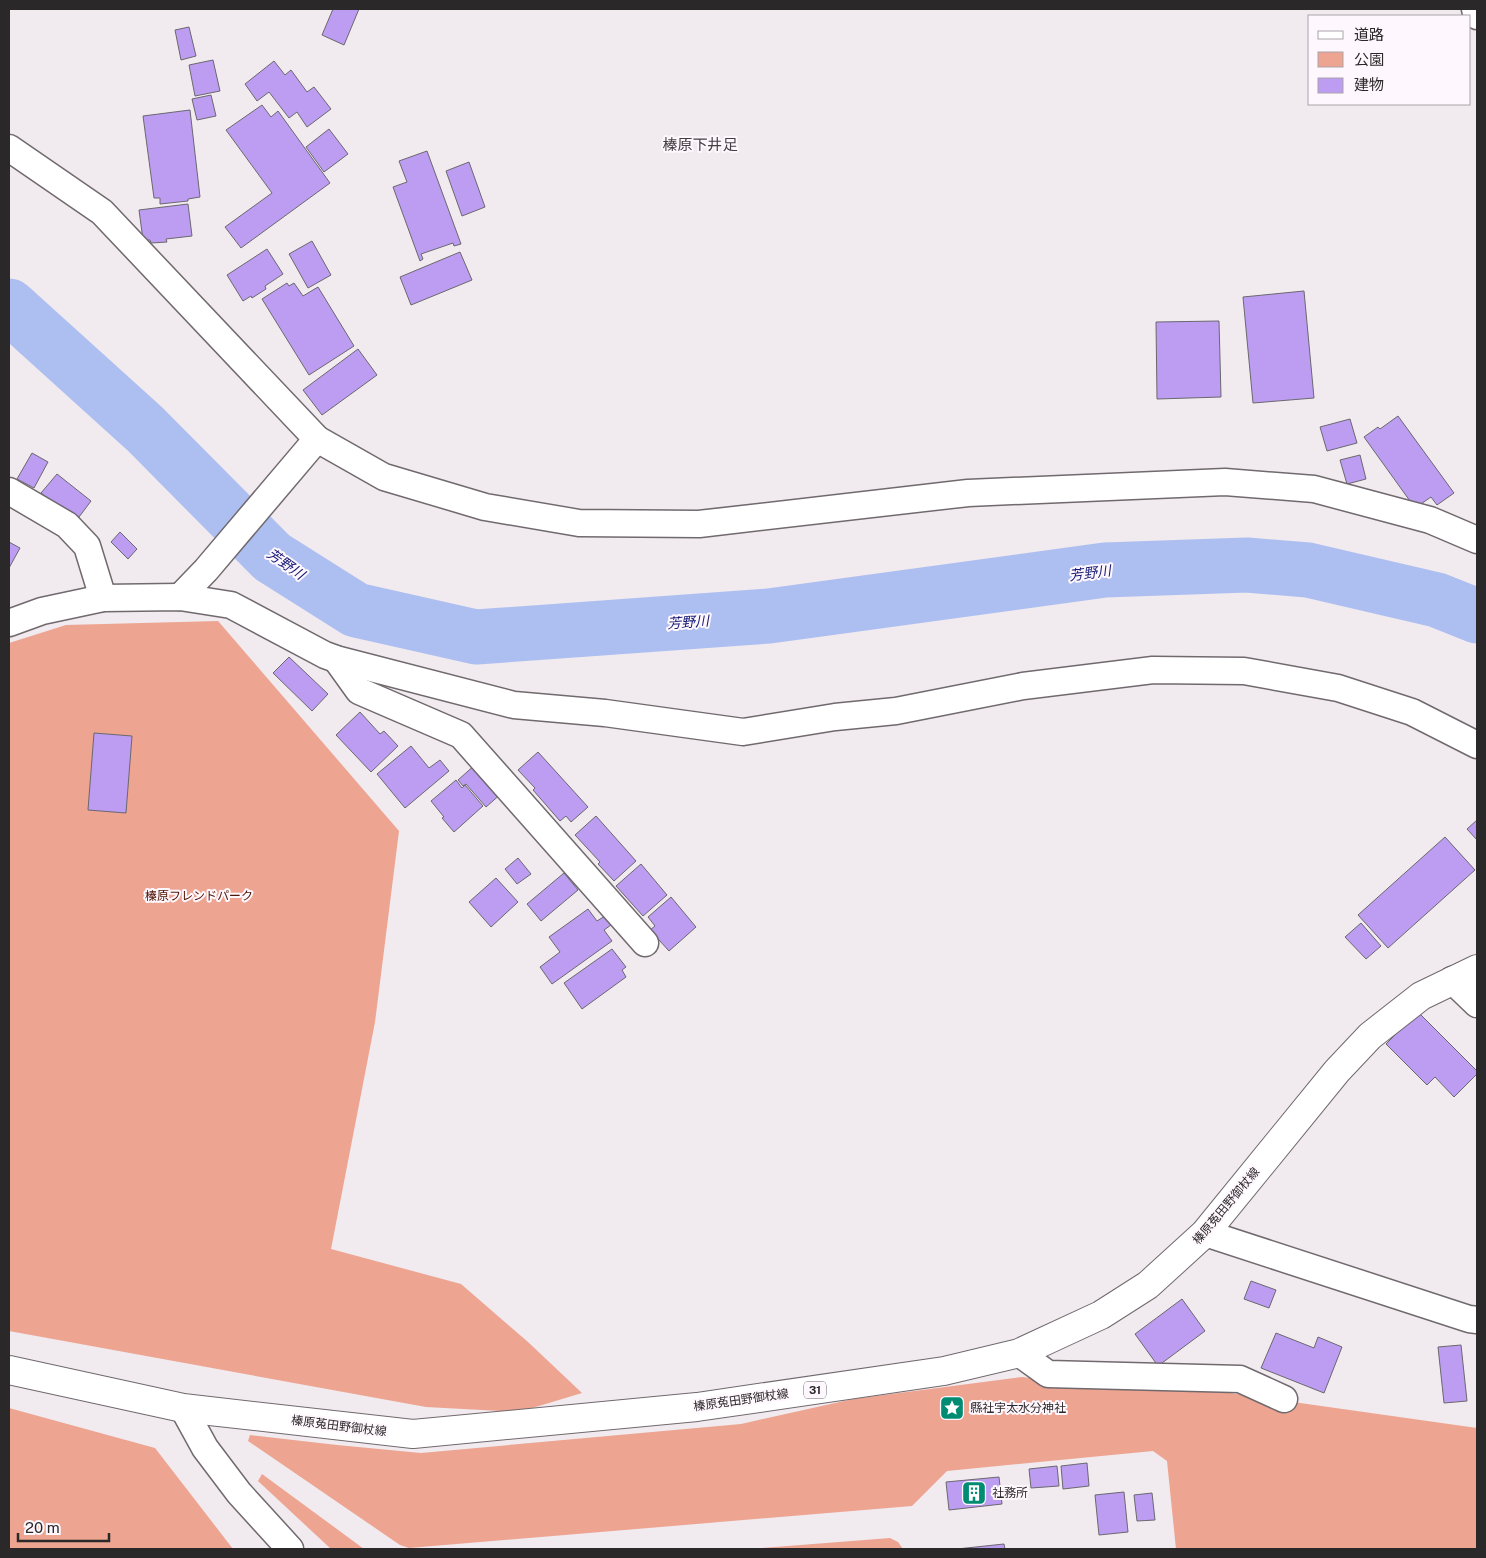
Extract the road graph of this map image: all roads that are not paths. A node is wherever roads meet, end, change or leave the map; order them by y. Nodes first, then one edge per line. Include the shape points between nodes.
1 (1475, 9) edge
2 (1477, 16) edge
3 (9, 148) edge
4 (317, 439) junction
5 (9, 492) edge
6 (1477, 540) edge
7 (180, 597) junction
8 (103, 598) junction
9 (9, 623) edge
10 (336, 659) junction
11 (1477, 745) edge
12 (645, 943) dead end
13 (1477, 968) edge
14 (1452, 980) junction
15 (1477, 1004) edge
16 (1206, 1233) junction
17 (1477, 1320) edge
18 (1020, 1353) junction
19 (9, 1370) edge
20 (1284, 1399) dead end
21 (183, 1408) junction
22 (290, 1549) edge

1 - 2 street
3 - 4 street via 102,212
4 - 6 street via 384,477 485,507 579,523 699,524 968,493 1225,482 1314,490 1430,520
4 - 7 street
5 - 8 street via 67,525 87,546
7 - 8 street
7 - 10 street via 231,605
8 - 9 street via 42,611
10 - 11 street via 514,705 605,713 743,732 896,711 1023,686 1153,670 1244,671 1347,691 1412,712
10 - 12 street via 359,692 461,735
13 - 14 main road, 榛原菟田野御杖線 / 31
14 - 15 street
14 - 16 main road, 榛原菟田野御杖線 / 31 via 1421,996 1370,1036 1337,1071
16 - 17 street
16 - 18 main road, 榛原菟田野御杖線 / 31 via 1140,1290 1101,1315
18 - 20 street via 1048,1374 1240,1379
18 - 21 main road, 榛原菟田野御杖線 / 31 via 944,1371 697,1407 413,1434
19 - 21 main road, 榛原菟田野御杖線 / 31
21 - 22 street via 216,1463

